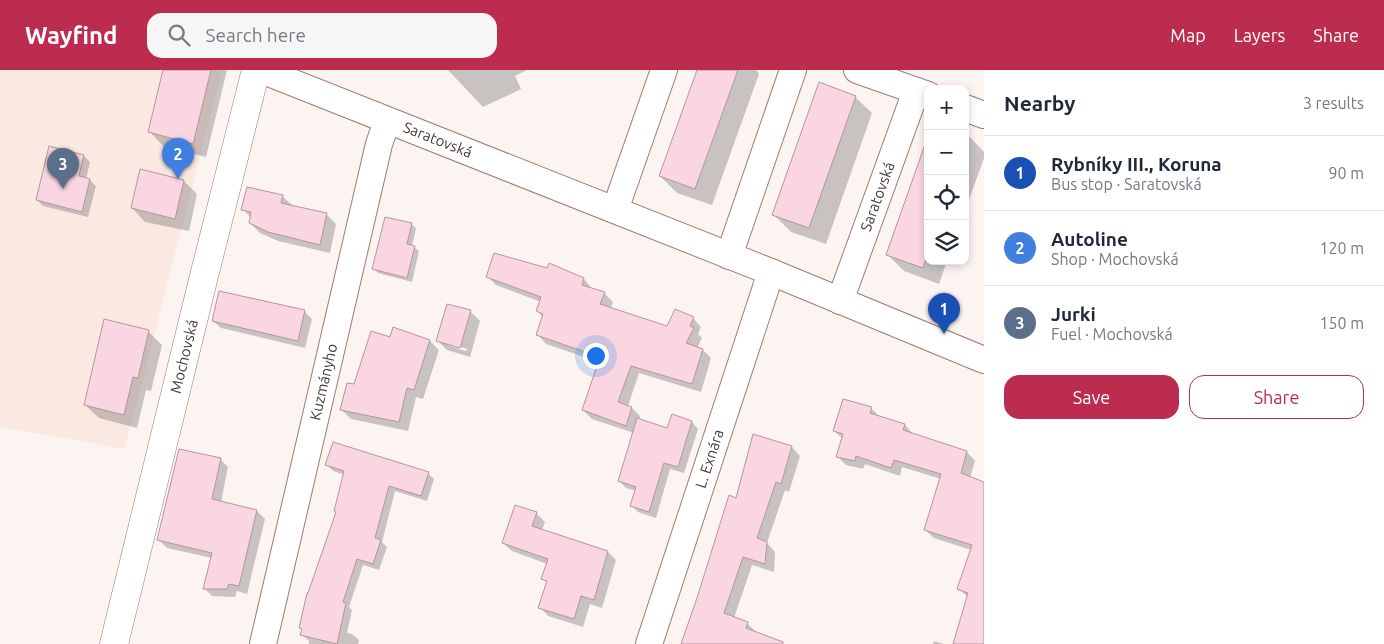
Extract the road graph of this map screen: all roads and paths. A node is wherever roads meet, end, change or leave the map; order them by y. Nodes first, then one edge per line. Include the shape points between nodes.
1 (256, 70) edge
2 (261, 70) edge
3 (664, 70) edge
4 (794, 70) edge
5 (857, 70) edge
6 (922, 93) edge
7 (969, 109) edge
8 (984, 115) edge
9 (388, 121) junction
10 (615, 210) junction
11 (729, 256) junction
12 (771, 272) junction
13 (840, 301) junction
14 (984, 360) edge
15 (114, 644) edge
16 (263, 644) edge
17 (649, 644) edge

1 - 15 street, Mochovská
2 - 9 street, Saratovská
3 - 10 street
4 - 11 street
5 - 6 street, Saratovská
6 - 13 street, Saratovská
7 - 8 street
9 - 10 street, Saratovská
9 - 16 street, Kuzmányho via 379,144
10 - 11 street, Saratovská
11 - 12 street, Saratovská
12 - 13 street, Saratovská
12 - 17 street, L. Exnára
13 - 14 street, Saratovská

